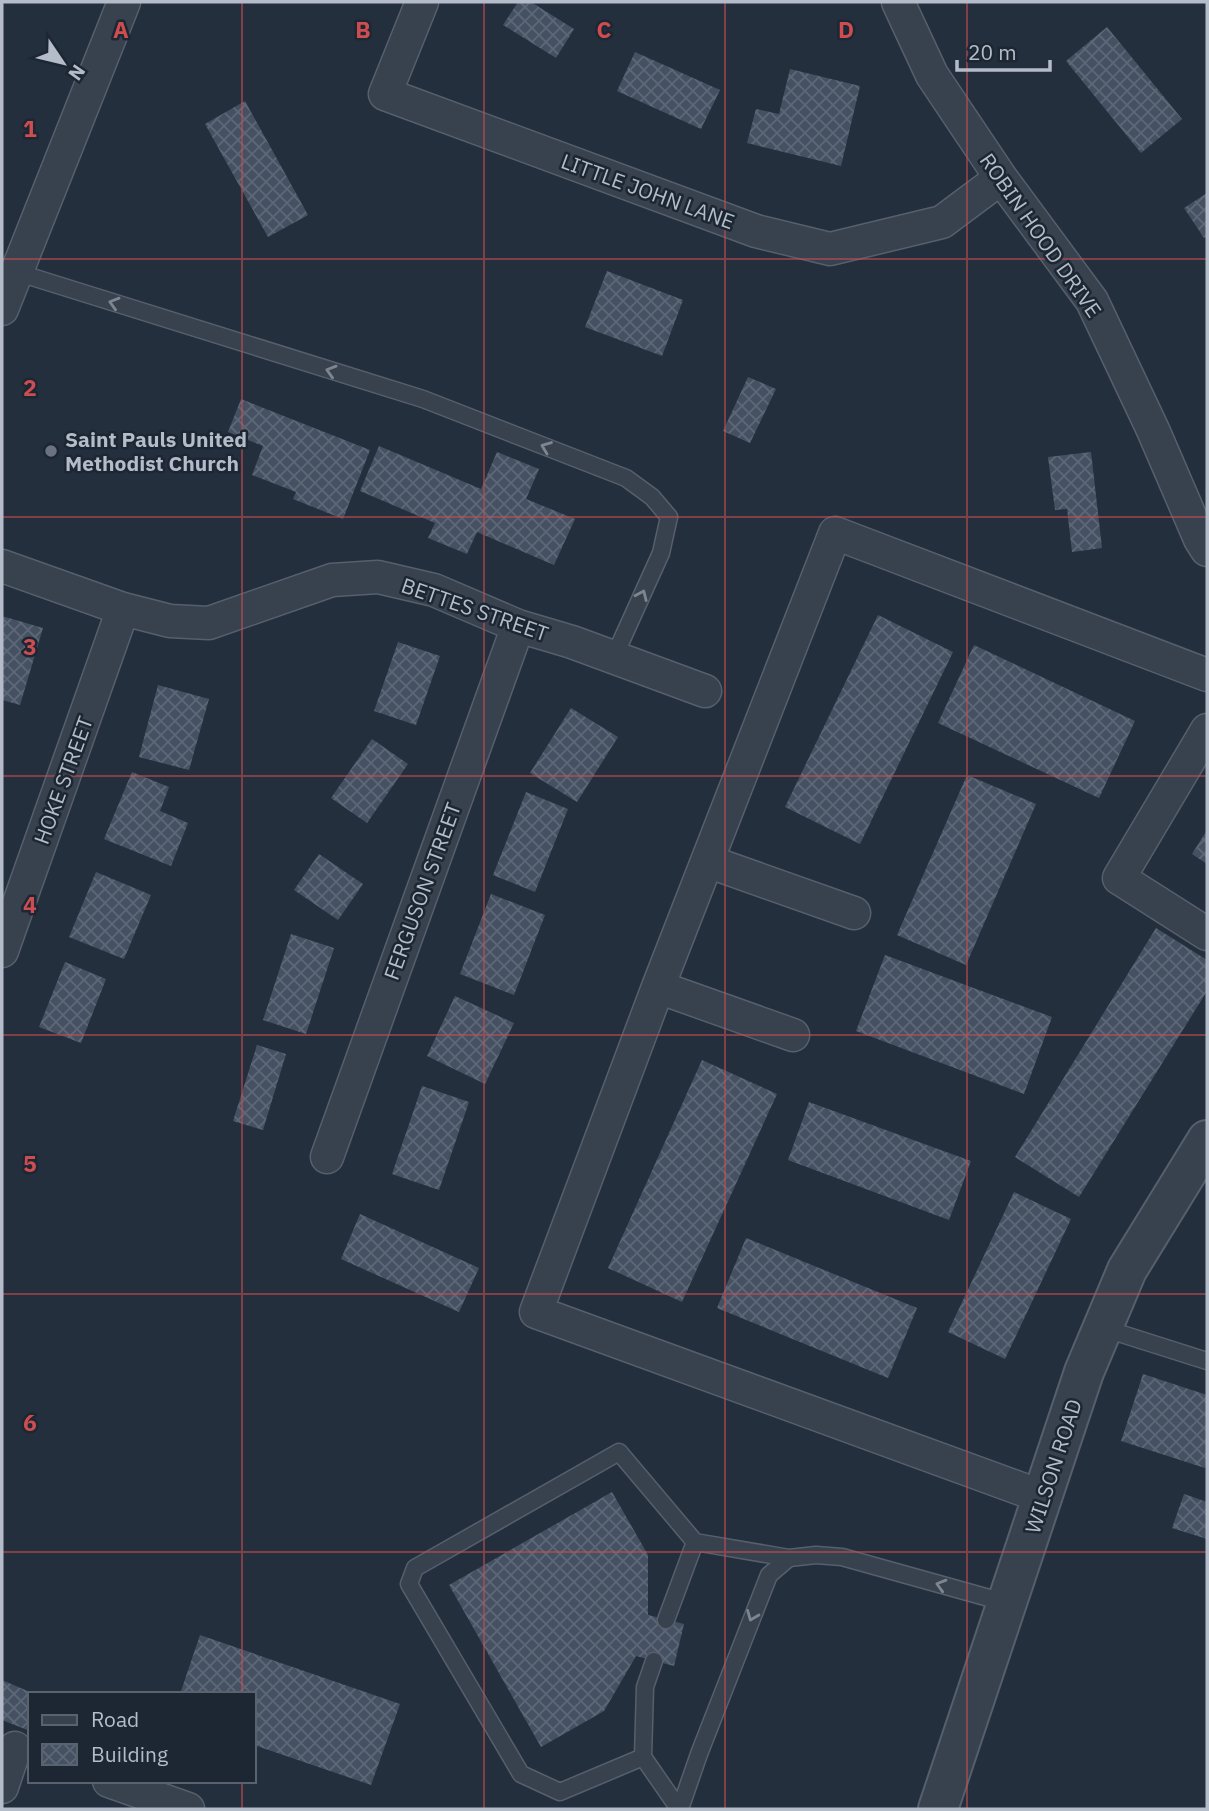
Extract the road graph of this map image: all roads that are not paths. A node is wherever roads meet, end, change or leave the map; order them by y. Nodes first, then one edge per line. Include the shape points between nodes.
1 (124, 2) edge
2 (422, 2) edge
3 (898, 2) edge
4 (1001, 178) junction
5 (16, 272) junction
6 (2, 309) edge
7 (1207, 550) edge
8 (2, 566) edge
9 (123, 609) junction
10 (518, 625) junction
11 (614, 657) junction
12 (1207, 675) edge
13 (705, 691) dead end
14 (1207, 730) edge
15 (707, 860) junction
16 (854, 913) dead end
17 (1207, 934) edge
18 (2, 951) edge
19 (658, 987) junction
20 (793, 1035) dead end
21 (1207, 1140) edge
22 (327, 1157) dead end
23 (1103, 1328) junction
24 (1207, 1361) edge
25 (1042, 1497) junction
26 (695, 1542) junction
27 (789, 1558) junction
28 (1007, 1603) junction
29 (666, 1620) dead end
30 (654, 1661) dead end
31 (16, 1748) edge
32 (643, 1757) junction
33 (115, 1783) edge
34 (2, 1787) edge
35 (188, 1809) edge
36 (679, 1809) edge
37 (938, 1809) edge

1 - 5 street
2 - 4 street, LITTLE JOHN LANE via 385,94 756,231 830,249 942,222
3 - 4 street, ROBIN HOOD DRIVE via 932,75
4 - 7 street, ROBIN HOOD DRIVE via 1092,301
5 - 6 street
11 -> 5 lane via 661,553 668,517 652,497 626,478 424,399
8 - 9 street, BETTES STREET
9 - 10 street, BETTES STREET via 170,621 209,623 332,580 378,577 434,590
9 - 18 street, HOKE STREET
10 - 11 street, BETTES STREET
10 - 22 street, FERGUSON STREET
11 - 13 street, BETTES STREET
12 - 15 street via 835,533
14 - 17 street via 1119,878
15 - 16 street
15 - 19 street
19 - 20 street
19 - 25 street via 536,1312
21 - 23 street, WILSON ROAD via 1127,1270
23 - 24 lane
23 - 25 street, WILSON ROAD
25 - 28 street, WILSON ROAD
26 - 27 lane
26 - 29 lane
26 - 32 lane via 619,1452 415,1568 409,1584 521,1774 560,1792
28 -> 27 lane via 842,1557
27 -> 36 lane via 769,1575
28 - 37 street, WILSON ROAD
30 - 32 lane via 645,1687
31 - 34 street
32 - 36 lane
33 - 35 street

